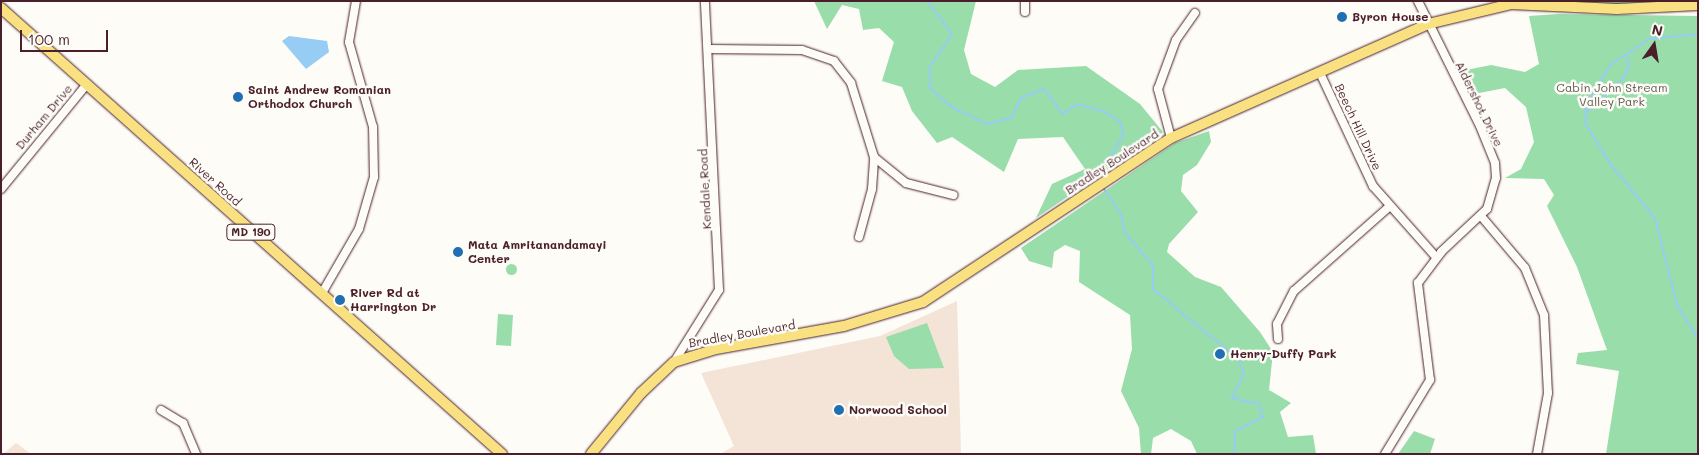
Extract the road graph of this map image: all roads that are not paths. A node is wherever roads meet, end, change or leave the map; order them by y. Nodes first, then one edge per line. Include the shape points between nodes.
1 (356, 1) edge
2 (705, 1) edge
3 (1026, 1) edge
4 (1418, 1) edge
5 (1698, 5) edge
6 (1, 8) edge
7 (1025, 12) dead end
8 (1194, 13) dead end
9 (1428, 24) junction
10 (709, 49) junction
11 (1320, 73) junction
12 (86, 84) junction
13 (1171, 138) junction
14 (874, 157) junction
15 (1, 189) edge
16 (952, 195) dead end
17 (1389, 207) junction
18 (1481, 216) junction
19 (859, 237) dead end
20 (1436, 257) junction
21 (322, 293) junction
22 (1278, 339) dead end
23 (674, 362) junction
24 (162, 410) dead end
25 (196, 454) edge
26 (502, 454) edge
27 (591, 454) edge
28 (1385, 454) edge
29 (1537, 454) edge

1 - 21 street via 349,42 373,127 374,177 359,229
2 - 10 street, Kendale Road
3 - 7 street
4 - 9 street, Aldershot Drive
5 - 9 main road, Bradley Boulevard via 1617,9 1511,4
6 - 12 main road, River Road / MD 190
8 - 13 street via 1180,31 1158,89
9 - 11 main road, Bradley Boulevard
9 - 18 street, Aldershot Drive via 1495,163 1494,192
10 - 14 street via 802,50 834,61 851,83
10 - 23 street, Kendale Road via 719,290
11 - 13 main road, Bradley Boulevard
11 - 17 street, Beech Hill Drive via 1364,171
12 - 15 street, Durham Drive
12 - 21 main road, River Road / MD 190
13 - 23 main road, Bradley Boulevard via 923,302 844,326 716,349
14 - 16 street via 906,183
14 - 19 street via 872,189
17 - 20 street, Beech Hill Drive
17 - 22 street via 1294,291 1277,324
18 - 20 street, Aldershot Drive
18 - 29 street via 1524,268 1544,315 1548,393
20 - 28 street, Aldershot Drive via 1417,291 1430,356 1430,380
21 - 26 main road, River Road / MD 190
23 - 27 main road, Bradley Boulevard via 641,392
24 - 25 street via 183,423

